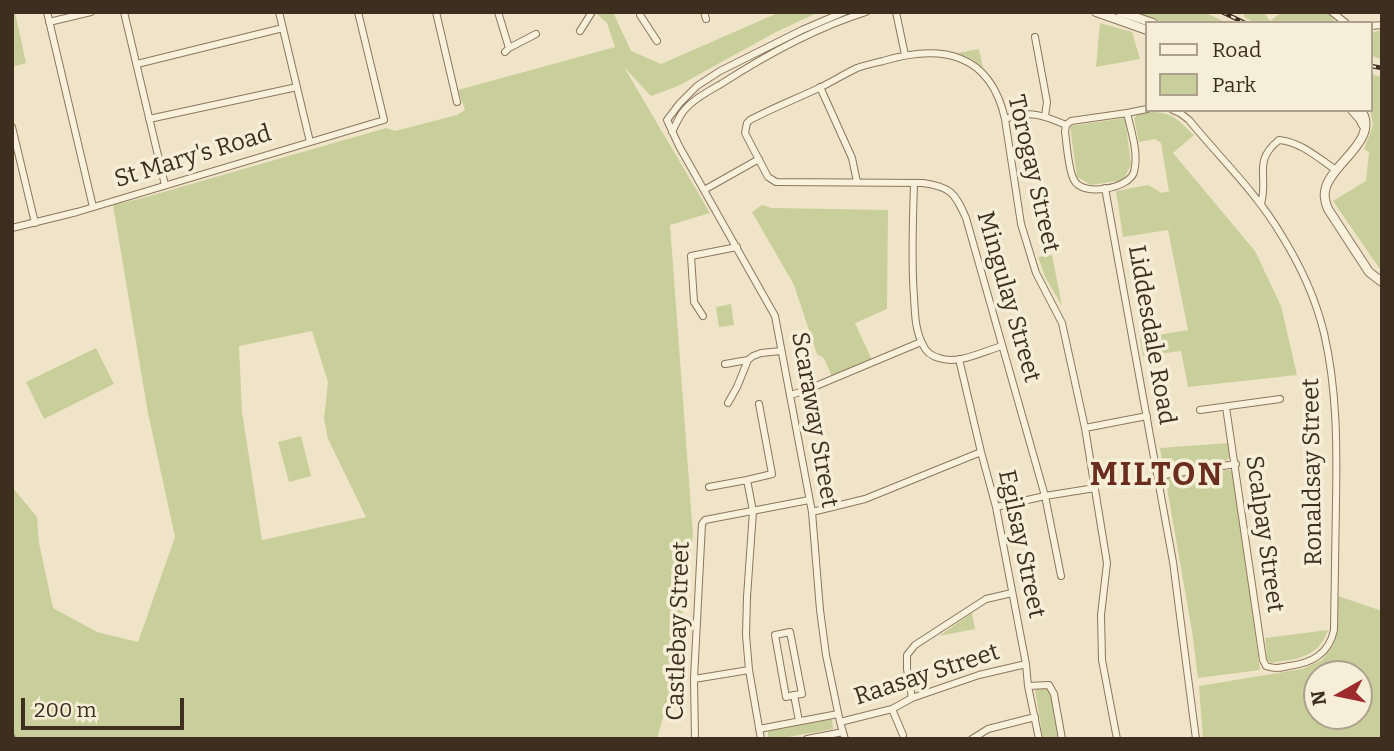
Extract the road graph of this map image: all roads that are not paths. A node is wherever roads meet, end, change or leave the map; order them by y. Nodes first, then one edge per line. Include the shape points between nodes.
1 (47, 12) edge
2 (91, 12) edge
3 (124, 12) edge
4 (279, 12) edge
5 (359, 12) edge
6 (436, 12) edge
7 (498, 12) edge
8 (592, 12) edge
9 (641, 12) edge
10 (844, 12) edge
11 (866, 12) edge
12 (896, 12) edge
13 (1096, 12) edge
14 (1120, 12) edge
15 (1147, 21) edge
16 (49, 22) junction
17 (283, 28) junction
18 (1146, 30) edge
19 (580, 31) dead end
20 (536, 33) dead end
21 (1035, 37) dead end
22 (657, 41) dead end
23 (905, 55) junction
24 (136, 64) junction
25 (297, 87) junction
26 (820, 87) junction
27 (457, 102) dead end
28 (1146, 109) edge
29 (1178, 112) edge
30 (1354, 112) edge
31 (1363, 112) edge
32 (1127, 113) junction
33 (1045, 116) junction
34 (1005, 119) junction
35 (149, 120) junction
36 (1066, 125) junction
37 (12, 127) edge
38 (672, 132) junction
39 (1363, 135) junction
40 (310, 142) junction
41 (758, 159) junction
42 (1336, 170) junction
43 (858, 182) junction
44 (914, 183) junction
45 (165, 185) junction
46 (1105, 188) junction
47 (704, 190) junction
48 (1261, 204) junction
49 (93, 208) junction
50 (34, 223) junction
51 (12, 228) edge
52 (737, 247) junction
53 (723, 249) junction
54 (723, 260) dead end
55 (1382, 282) edge
56 (703, 316) dead end
57 (921, 342) junction
58 (1002, 346) junction
59 (781, 351) junction
60 (959, 359) junction
61 (748, 360) junction
62 (725, 364) dead end
63 (790, 395) junction
64 (1280, 399) dead end
65 (729, 403) dead end
66 (759, 404) dead end
67 (1226, 407) junction
68 (1200, 410) dead end
69 (1147, 416) junction
70 (1085, 428) junction
71 (981, 452) junction
72 (1236, 464) junction
73 (1158, 476) junction
74 (747, 480) junction
75 (709, 487) dead end
76 (1095, 488) junction
77 (1045, 496) junction
78 (809, 500) junction
79 (996, 507) junction
80 (753, 511) junction
81 (812, 512) junction
82 (1060, 576) dead end
83 (1012, 593) junction
84 (1026, 664) junction
85 (1266, 666) joint
86 (749, 670) junction
87 (695, 679) junction
88 (1028, 686) junction
89 (794, 695) junction
90 (912, 698) junction
91 (892, 709) junction
92 (838, 714) junction
93 (1035, 717) junction
94 (799, 721) junction
95 (840, 722) junction
96 (759, 729) junction
97 (844, 735) edge
98 (903, 735) dead end
99 (827, 737) edge
100 (977, 737) edge
101 (695, 739) edge
102 (761, 739) edge
103 (807, 739) edge
104 (1039, 739) edge
105 (1062, 739) edge
106 (1117, 739) edge
107 (1196, 739) edge

1 - 16 street
2 - 16 street
3 - 24 street
4 - 17 street
5 - 40 street, St Mary's Road via 384,120
6 - 27 street
7 - 20 street via 507,50
8 - 19 street
9 - 22 street
10 - 38 street via 697,86 667,120
11 - 38 street via 818,30 740,71 697,99
12 - 23 street
13 - 18 street
14 - 15 street
16 - 49 street
17 - 24 street
17 - 25 street
21 - 33 street via 1047,102
23 - 26 street, Torogay Street via 859,68
23 - 34 street, Torogay Street via 943,53 967,62 985,75 997,93
24 - 35 street
25 - 35 street
25 - 40 street
26 - 41 street, Torogay Street via 747,123 745,133
26 - 43 street
28 - 32 street
29 - 48 street, Ronaldsay Street
30 - 39 street via 1363,123
31 - 39 street
32 - 36 street
32 - 46 street via 1134,172 1123,184
33 - 34 street via 1025,113
33 - 36 street
34 - 70 street, Torogay Street via 1021,224 1036,273 1062,323
35 - 45 street
36 - 46 street via 1074,182 1084,190
37 - 50 street
38 - 47 street, Scaraway Street
39 - 42 street
40 - 45 street, St Mary's Road
41 - 43 street, Mingulay Street via 776,182
41 - 47 street
42 - 48 street via 1305,148 1279,140 1262,161
42 - 55 street via 1325,187 1328,209 1369,272
43 - 44 street, Mingulay Street
44 - 57 street via 912,275
44 - 58 street, Mingulay Street via 939,185 959,203
45 - 49 street, St Mary's Road
46 - 69 street, Liddesdale Road
47 - 52 street, Scaraway Street
48 - 85 street, Ronaldsay Street via 1300,270 1320,318 1334,389 1337,440 1332,637 1318,657 1301,664
49 - 50 street, St Mary's Road
50 - 51 street, St Mary's Road
52 - 53 street
52 - 59 street, Scaraway Street via 774,311
53 - 54 street
53 - 56 street via 691,256 694,302
57 - 60 street via 929,354
57 - 63 street
58 - 60 street
58 - 77 street, Mingulay Street
59 - 61 street
59 - 63 street, Scaraway Street
60 - 71 street, Egilsay Street
61 - 62 street
61 - 65 street
63 - 78 street, Scaraway Street
64 - 67 street
66 - 74 street via 772,474
67 - 68 street
67 - 72 street, Scalpay Street
69 - 70 street
69 - 73 street, Liddesdale Road
70 - 76 street, Torogay Street
71 - 79 street, Egilsay Street
71 - 81 street via 865,499
72 - 73 street
72 - 85 street, Scalpay Street
73 - 107 street, Liddesdale Road
74 - 75 street
74 - 80 street
76 - 77 street
76 - 106 street, Torogay Street via 1107,563 1101,660
77 - 79 street
77 - 82 street, Mingulay Street
78 - 80 street
78 - 81 street, Scaraway Street
79 - 83 street, Egilsay Street
80 - 86 street via 746,635
80 - 87 street, Castlebay Street via 702,524
81 - 92 street, Scaraway Street via 820,610
83 - 84 street, Egilsay Street
83 - 90 street via 986,599 915,645 907,655
84 - 88 street, Egilsay Street
84 - 90 street, Raasay Street
86 - 87 street
86 - 96 street
87 - 101 street, Castlebay Street
88 - 93 street, Egilsay Street
88 - 105 street via 1049,685
89 - 89 street via 786,696 775,635 790,632 802,694
89 - 94 street
90 - 91 street, Raasay Street
91 - 95 street, Raasay Street
91 - 98 street
92 - 94 street
92 - 95 street, Scaraway Street
93 - 100 street via 988,729
93 - 104 street, Egilsay Street
94 - 96 street
95 - 97 street, Scaraway Street
96 - 102 street
97 - 99 street
99 - 103 street

